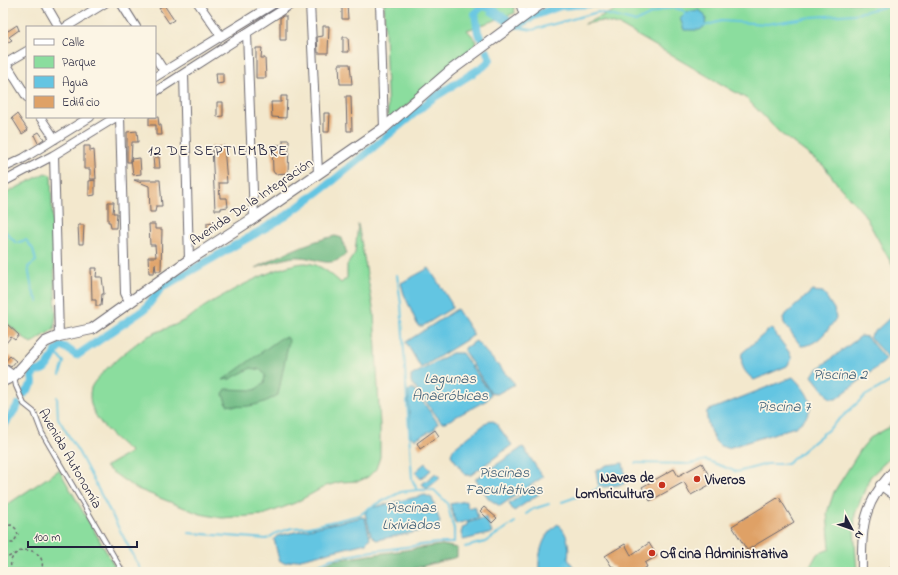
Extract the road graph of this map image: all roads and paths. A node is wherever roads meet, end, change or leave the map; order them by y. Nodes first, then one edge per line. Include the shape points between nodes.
1 (45, 3) edge
2 (105, 3) edge
3 (121, 3) edge
4 (198, 3) edge
5 (276, 3) edge
6 (293, 3) edge
7 (310, 3) edge
8 (380, 3) edge
9 (520, 3) edge
10 (542, 3) edge
11 (521, 18) junction
12 (58, 26) edge
13 (68, 26) edge
14 (135, 26) edge
15 (247, 33) junction
16 (220, 36) junction
17 (26, 52) edge
18 (156, 59) edge
19 (4, 63) edge
20 (164, 71) junction
21 (184, 74) junction
22 (156, 75) edge
23 (156, 91) edge
24 (26, 96) edge
25 (41, 118) edge
26 (88, 118) edge
27 (114, 118) edge
28 (120, 118) edge
29 (384, 128) junction
30 (55, 139) junction
31 (54, 155) junction
32 (3, 168) edge
33 (318, 173) junction
34 (3, 182) edge
35 (254, 218) junction
36 (189, 260) junction
37 (130, 303) junction
38 (59, 336) junction
39 (3, 368) edge
40 (14, 376) junction
41 (3, 381) edge
42 (895, 469) edge
43 (880, 485) junction
44 (895, 496) edge
45 (3, 526) edge
46 (3, 544) edge
47 (16, 553) junction
48 (3, 560) edge
49 (3, 568) edge
50 (895, 569) edge
51 (11, 572) edge
52 (41, 572) edge
53 (123, 572) edge
54 (862, 572) edge
55 (892, 572) edge

1 - 12 street
2 - 13 street
3 - 14 street
4 - 16 street
5 - 16 street
6 - 15 street
7 - 33 street
8 - 29 street
9 - 11 street
10 - 11 street, Avenida De la Integración
11 - 29 street, Avenida De la Integración via 450,71
15 - 21 street
15 - 35 street
16 - 20 street
17 - 19 street
18 - 20 street
19 - 24 street
20 - 22 street
21 - 23 street
21 - 36 street
25 - 30 street
26 - 30 street
27 - 31 street
28 - 37 street via 126,294
29 - 33 street, Avenida De la Integración
30 - 32 street
31 - 34 street
31 - 38 street
33 - 35 street, Avenida De la Integración
35 - 36 street, Avenida De la Integración
36 - 37 street, Avenida De la Integración
37 - 38 street, Avenida De la Integración via 92,329
38 - 40 street, Avenida De la Integración via 45,342
39 - 40 street
40 - 41 street, Avenida De la Integración
40 - 53 lane, Avenida Autonomía via 24,404 34,412 42,433
42 - 43 street
43 - 44 street
43 - 54 street via 872,498 864,522
45 - 46 path via 12,525 17,532 15,540 10,544
47 - 48 path
47 - 51 path via 10,563
47 - 52 path via 26,549 36,553 42,560
49 - 51 path
50 - 55 street

